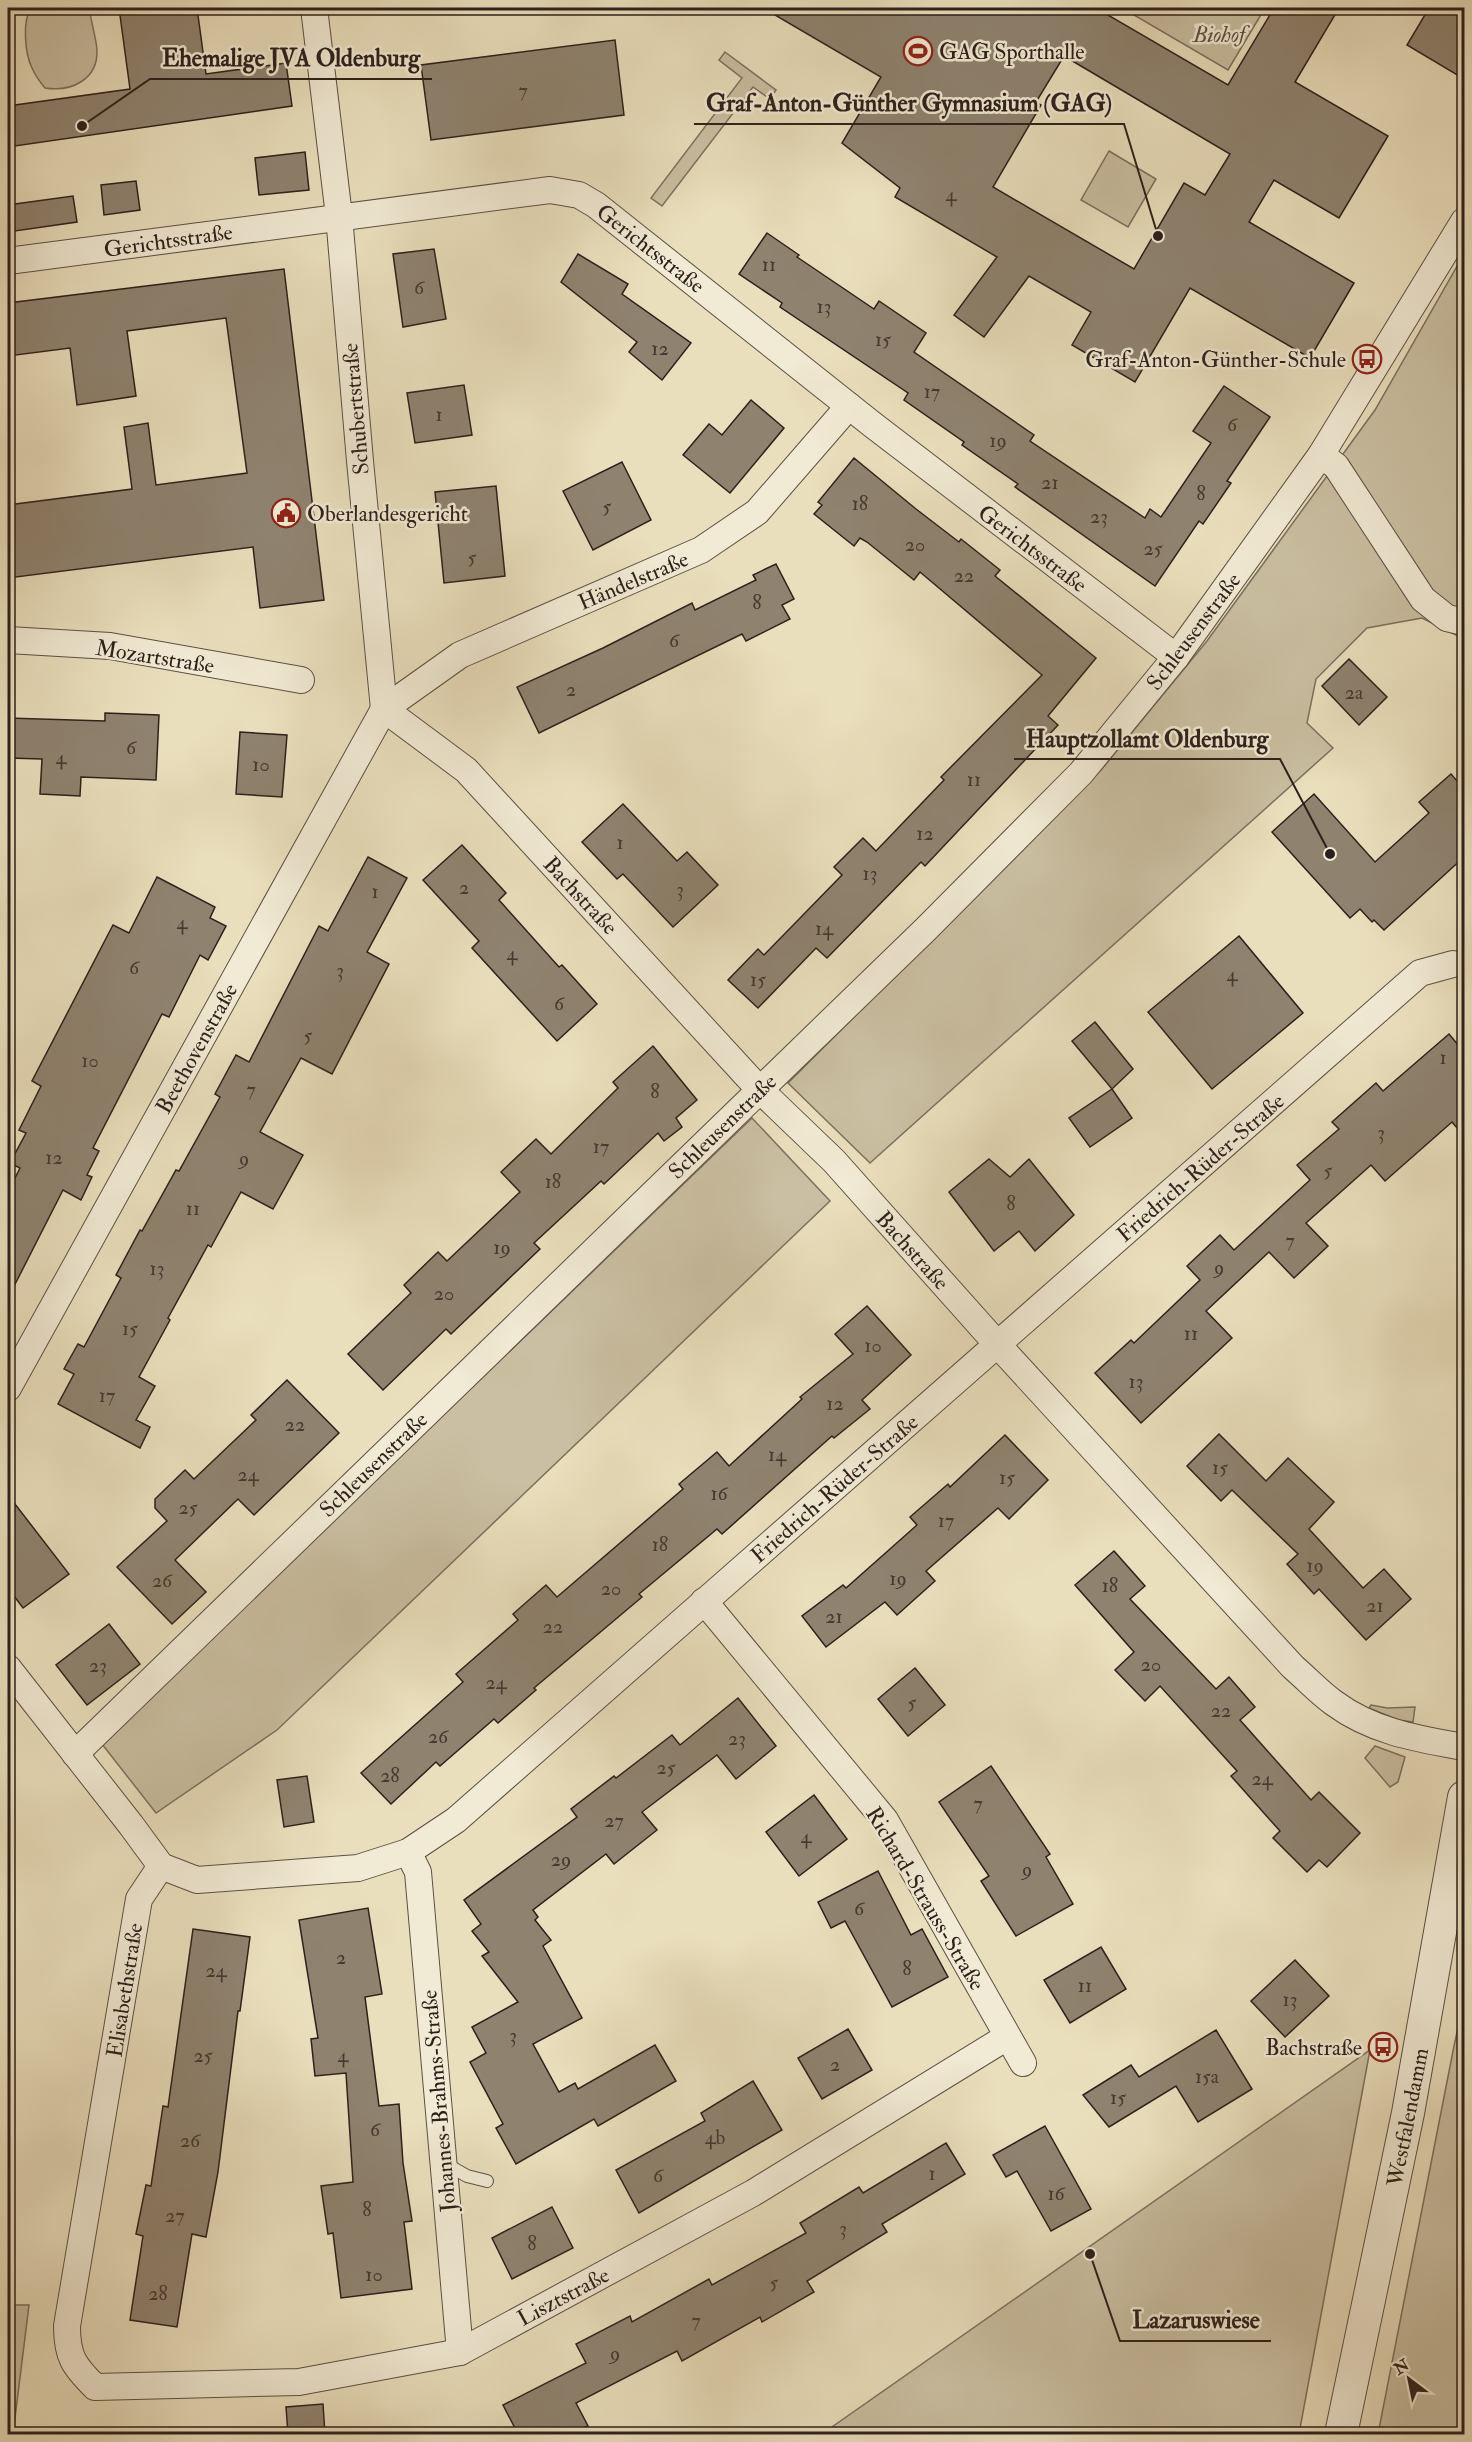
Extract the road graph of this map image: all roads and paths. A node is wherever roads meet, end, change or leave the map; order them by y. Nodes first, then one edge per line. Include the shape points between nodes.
1 (314, 8) edge
2 (339, 216) junction
3 (1464, 221) edge
4 (8, 261) edge
5 (849, 406) junction
6 (1321, 455) junction
7 (1464, 622) edge
8 (8, 640) edge
9 (1176, 657) junction
10 (301, 680) dead end
11 (384, 709) junction
12 (1453, 964) dead end
13 (759, 1089) junction
14 (998, 1345) junction
15 (8, 1388) edge
16 (704, 1601) junction
17 (8, 1668) edge
18 (1464, 1747) edge
19 (75, 1754) junction
20 (1464, 1797) edge
21 (408, 1852) junction
22 (161, 1866) junction
23 (1007, 2037) junction
24 (1023, 2063) dead end
25 (443, 2163) junction
26 (487, 2181) dead end
27 (460, 2352) junction
28 (74, 2367) joint
29 (1341, 2434) edge

1 - 2 street, Schubertstraße
2 - 4 street, Gerichtsstraße
2 - 5 street, Gerichtsstraße via 550,190 579,195 670,262
2 - 11 street, Schubertstraße
3 - 6 street, Schleusenstraße
5 - 9 street, Gerichtsstraße
5 - 11 street, Händelstraße via 756,512 701,550 460,655
6 - 7 street via 1336,466 1423,599 1447,618
6 - 9 street, Schleusenstraße
8 - 10 street, Mozartstraße via 110,646
9 - 13 street, Schleusenstraße via 1081,773
11 - 13 street, Bachstraße via 466,770
11 - 15 street, Beethovenstraße
12 - 14 street, Friedrich-Rüder-Straße via 1420,973
13 - 14 street, Bachstraße via 834,1161
13 - 19 street, Schleusenstraße
14 - 16 street, Friedrich-Rüder-Straße
14 - 18 street, Bachstraße via 1293,1667 1335,1704 1395,1734
16 - 21 street, Friedrich-Rüder-Straße via 456,1820
16 - 23 street, Richard-Strauss-Straße via 885,1820
17 - 19 street
19 - 22 street
20 - 29 street, Westfalendamm via 1408,2113
21 - 22 street, Friedrich-Rüder-Straße via 358,1868 197,1880
21 - 25 street, Johannes-Brahms-Straße via 418,1872
22 - 28 street, Elisabethstraße via 139,1899 67,2326 67,2344
23 - 24 street, Richard-Strauss-Straße
23 - 27 street, Lisztstraße via 753,2193
25 - 26 lane
25 - 27 street, Johannes-Brahms-Straße
27 - 28 street, Lisztstraße via 299,2382 94,2387

